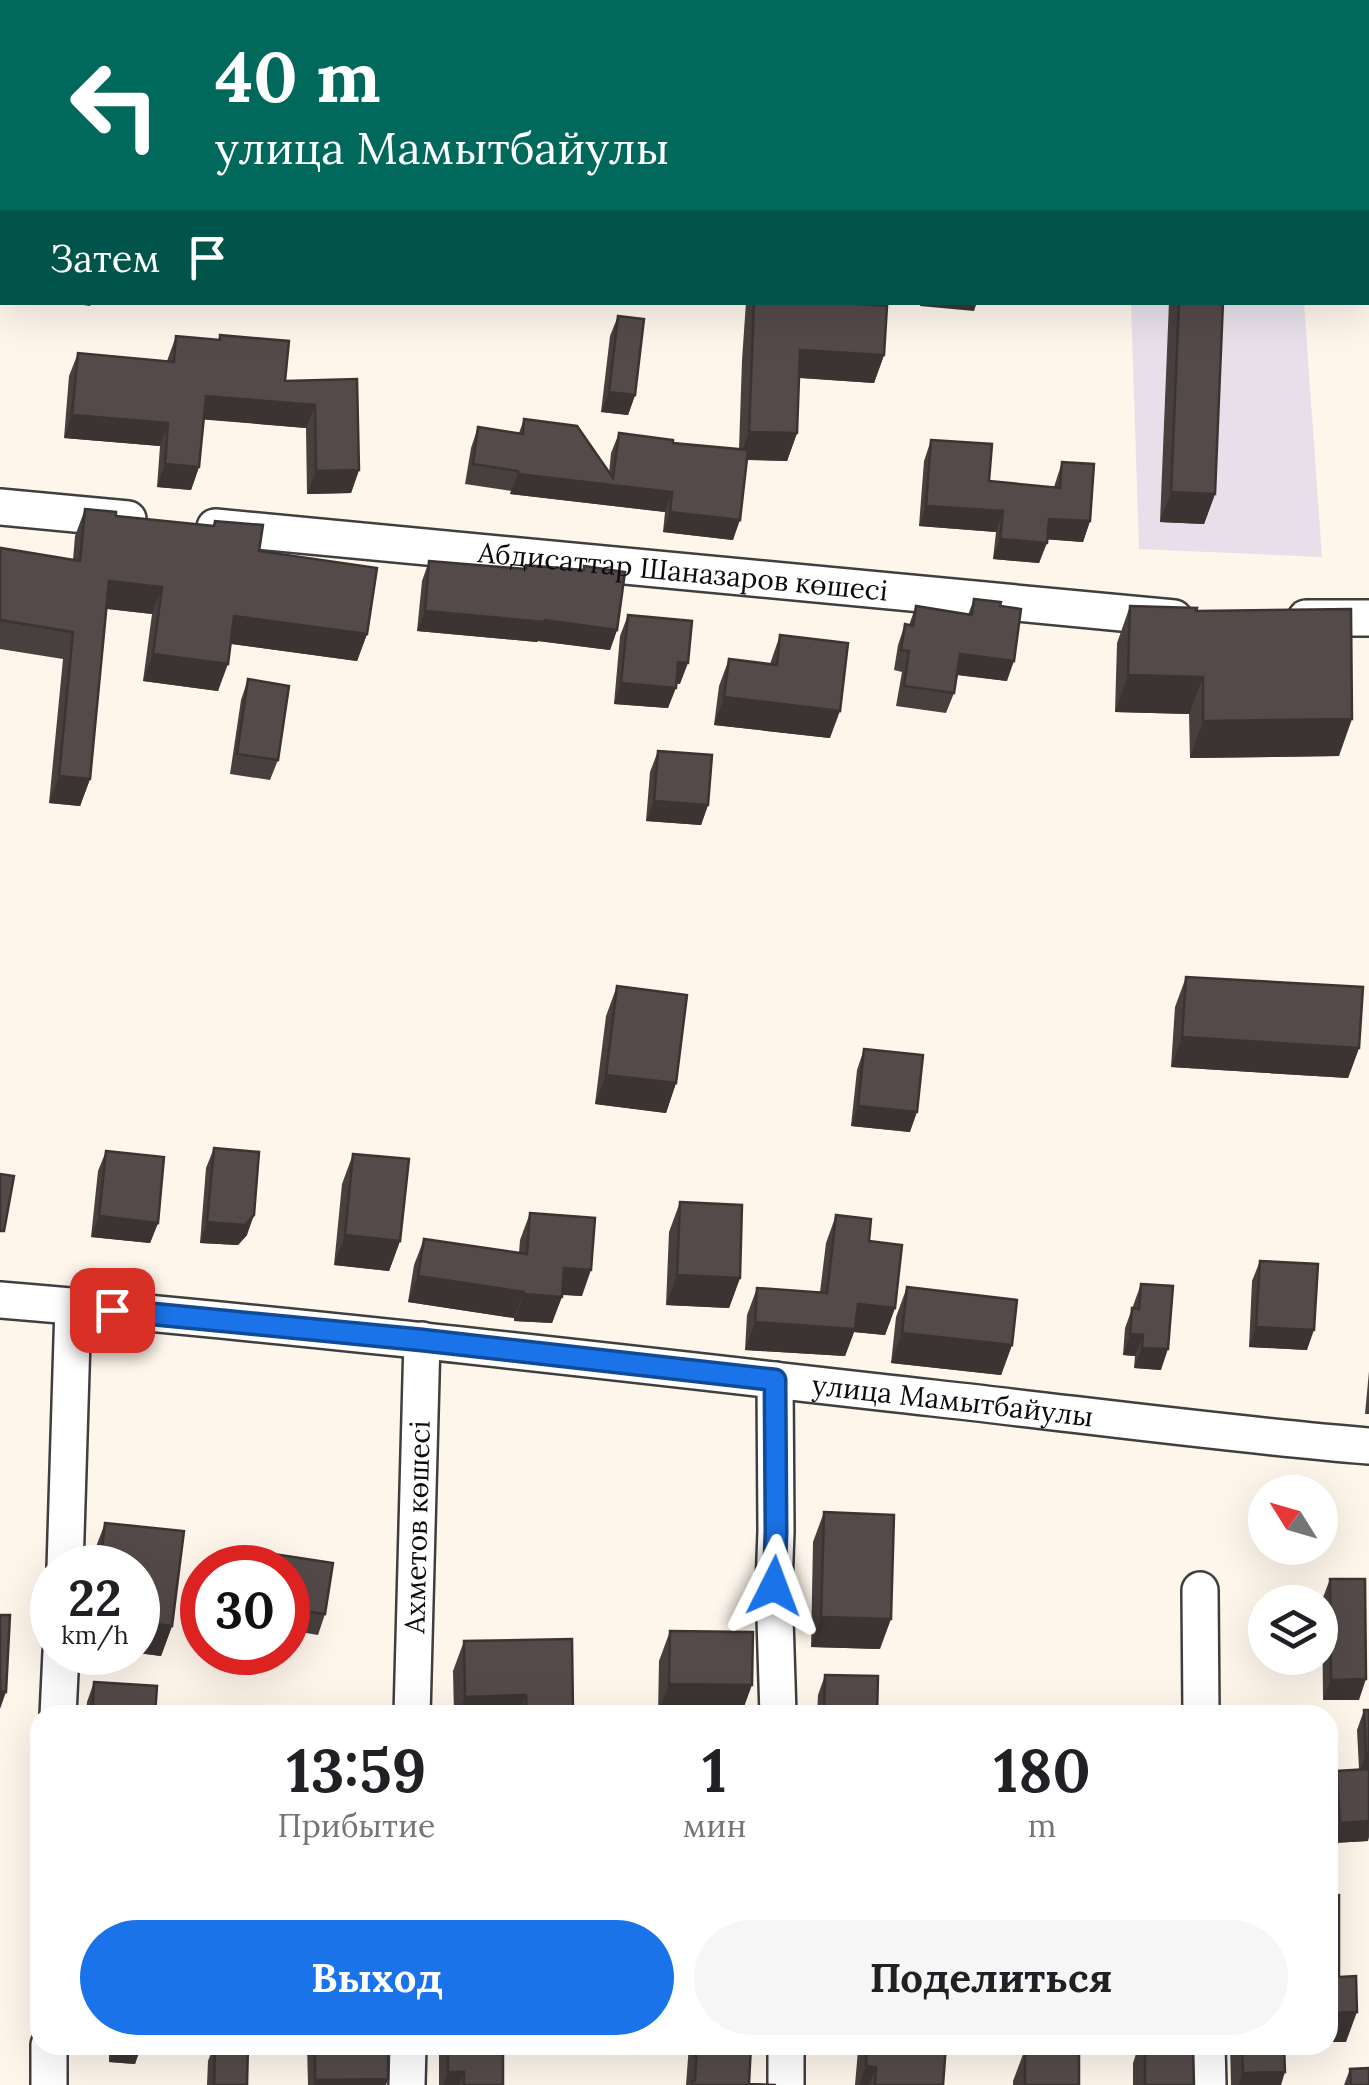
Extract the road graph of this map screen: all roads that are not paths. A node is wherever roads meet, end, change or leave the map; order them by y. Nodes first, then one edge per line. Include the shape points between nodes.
1 (0, 507) edge
2 (1279, 618) edge
3 (1369, 618) edge
4 (1206, 619) edge
5 (0, 1300) edge
6 (74, 1306) junction
7 (422, 1340) junction
8 (775, 1380) junction
9 (1369, 1446) edge
10 (66, 1545) edge
11 (1200, 1590) dead end
12 (60, 1675) edge
13 (58, 1705) edge
14 (412, 1705) edge
15 (778, 1705) edge
16 (1202, 1705) edge
17 (50, 2055) edge
18 (408, 2055) edge
19 (786, 2055) edge
20 (1207, 2055) edge
21 (49, 2085) edge
22 (407, 2085) edge
23 (786, 2085) edge
24 (1208, 2085) edge

1 - 4 street, Абдисаттар Шаназаров көшесі
2 - 3 street
5 - 6 street, улица Мамытбайулы
6 - 7 street, улица Мамытбайулы
6 - 10 street
7 - 8 street, улица Мамытбайулы
7 - 14 street, Ахметов көшесі
8 - 9 street, улица Мамытбайулы
8 - 15 street
11 - 16 street
12 - 13 street
17 - 21 street
18 - 22 street
19 - 23 street
20 - 24 street

